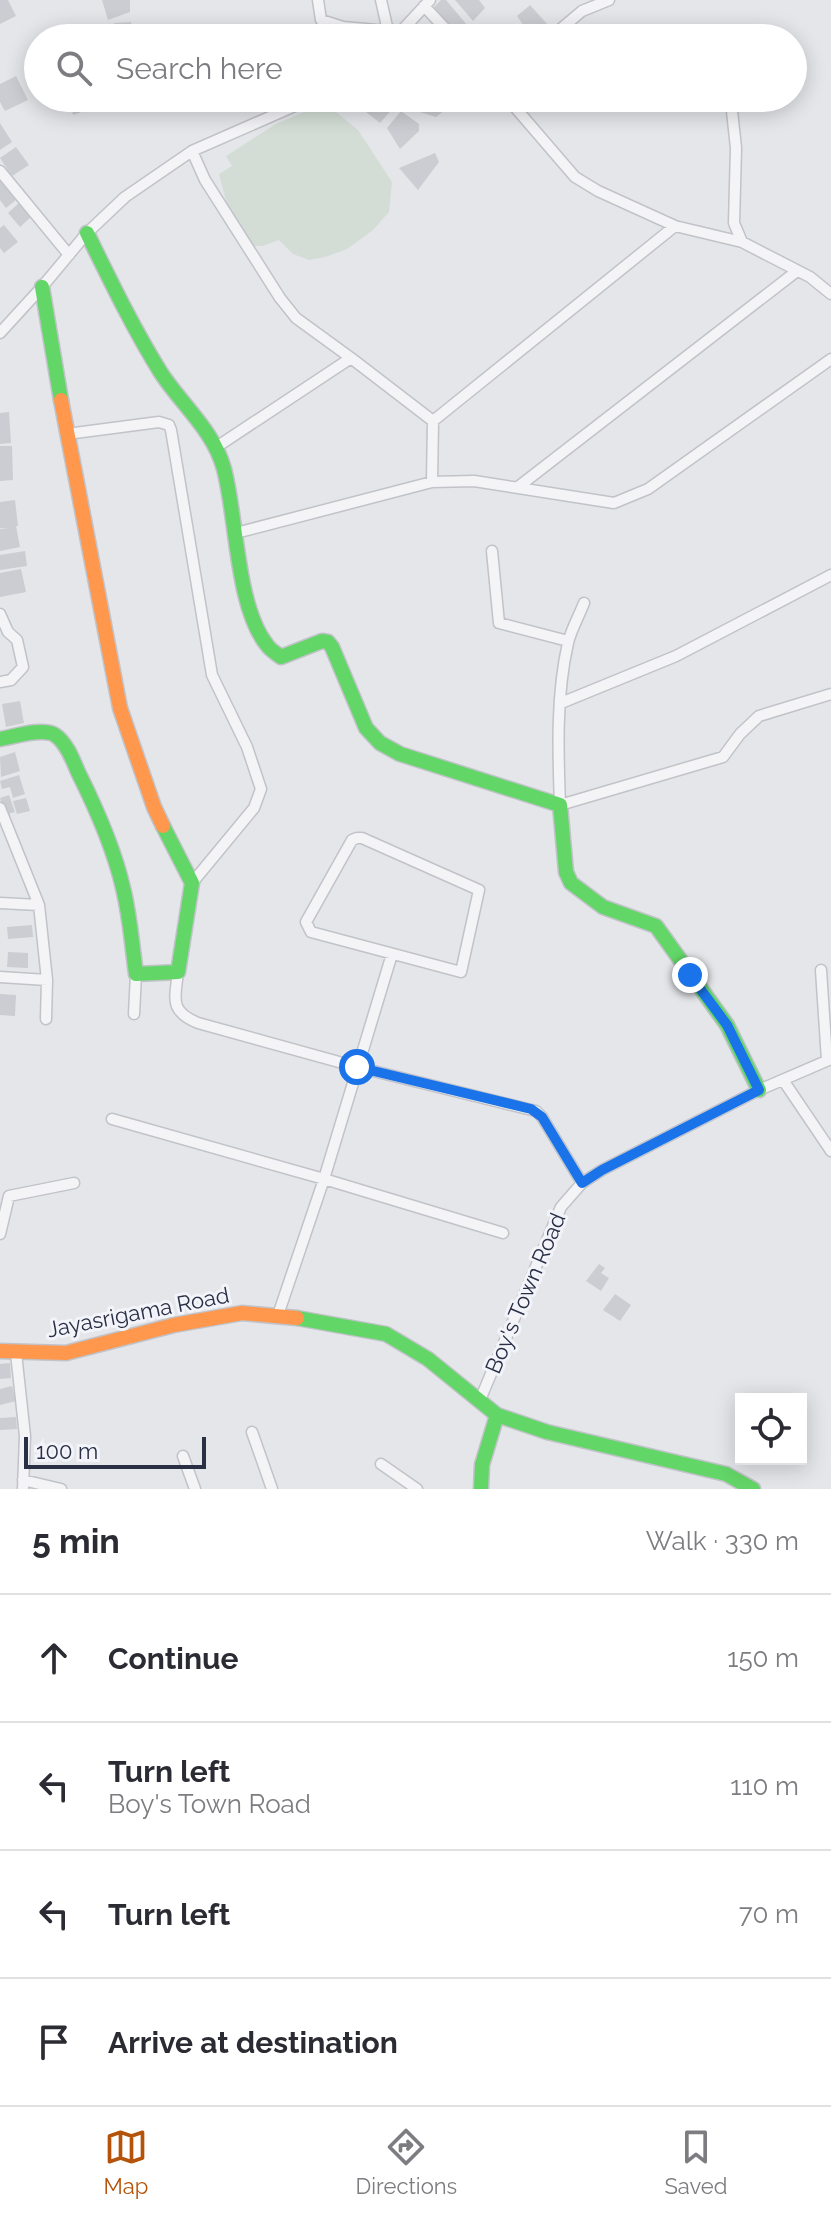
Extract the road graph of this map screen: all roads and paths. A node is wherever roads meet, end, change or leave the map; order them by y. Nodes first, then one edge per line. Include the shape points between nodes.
1 (318, 0) edge
2 (381, 0) edge
3 (609, 0) edge
4 (427, 3) edge
5 (334, 24) edge
6 (391, 24) edge
7 (405, 24) edge
8 (443, 24) edge
9 (567, 24) edge
10 (281, 112) edge
11 (519, 112) edge
12 (732, 112) edge
13 (192, 151) junction
14 (0, 171) edge
15 (675, 226) junction
16 (87, 233) junction
17 (742, 242) junction
18 (69, 255) junction
19 (797, 271) junction
20 (42, 287) junction
21 (831, 294) edge
22 (0, 333) edge
23 (351, 358) junction
24 (831, 359) edge
25 (433, 421) junction
26 (67, 434) junction
27 (215, 448) junction
28 (432, 482) junction
29 (518, 487) junction
30 (236, 533) junction
31 (492, 551) dead end
32 (831, 575) edge
33 (584, 603) dead end
34 (0, 614) edge
35 (568, 641) junction
36 (0, 682) edge
37 (831, 694) edge
38 (561, 703) junction
39 (0, 739) edge
40 (560, 805) junction
41 (1, 816) edge
42 (192, 883) junction
43 (0, 903) edge
44 (39, 905) junction
45 (392, 954) junction
46 (821, 970) dead end
47 (178, 972) junction
48 (136, 974) junction
49 (0, 977) edge
50 (47, 980) junction
51 (134, 1014) dead end
52 (46, 1019) dead end
53 (829, 1060) edge
54 (357, 1067) junction
55 (783, 1080) junction
56 (759, 1090) junction
57 (112, 1119) dead end
58 (831, 1151) edge
59 (324, 1179) junction
60 (74, 1183) dead end
61 (582, 1183) junction
62 (503, 1233) dead end
63 (0, 1234) edge
64 (278, 1315) junction
65 (0, 1351) edge
66 (16, 1353) junction
67 (480, 1400) junction
68 (497, 1415) junction
69 (252, 1432) dead end
70 (183, 1456) dead end
71 (381, 1464) dead end
72 (23, 1485) edge
73 (61, 1489) edge
74 (195, 1489) edge
75 (272, 1489) edge
76 (417, 1489) edge
77 (481, 1489) edge
78 (753, 1489) edge

1 - 5 street via 321,20
2 - 6 street
3 - 9 street
4 - 7 street
4 - 8 street
10 - 13 street
11 - 15 street via 575,177
12 - 17 street via 734,223
13 - 16 street via 125,197
13 - 23 street via 280,298 296,318
14 - 18 street
15 - 17 street
15 - 25 street
16 - 18 street
16 - 27 street via 165,378
17 - 19 street
18 - 20 street
19 - 21 street
19 - 29 street
20 - 22 street
20 - 26 street
23 - 25 street
23 - 27 street
24 - 29 street via 648,489 614,503
25 - 28 street
26 - 42 street via 120,708 154,807
26 - 42 street via 159,422 171,430 212,675 261,789 254,808
27 - 30 street via 224,467
28 - 29 street
28 - 30 street
30 - 40 street via 245,592 264,640 281,657 328,642 366,728 380,743
31 - 35 street via 499,623
32 - 38 street via 676,656
33 - 35 street
34 - 36 street via 17,640 23,667 11,680
35 - 38 street
37 - 40 street via 759,716 723,757
38 - 40 street
39 - 48 street via 45,732 62,741 86,785 122,885
40 - 56 street via 571,883 603,907 656,926 727,1025
41 - 44 street
42 - 47 street
43 - 44 street
44 - 50 street
45 - 45 street via 307,928 357,838 479,890 461,972
45 - 54 street
46 - 53 street
47 - 48 street
47 - 54 street via 175,998 184,1017
48 - 51 street
49 - 50 street
50 - 52 street
53 - 55 street, Boy's Town Road
54 - 59 street
54 - 61 street via 531,1109 542,1117
55 - 56 street, Boy's Town Road
55 - 58 street
56 - 61 street, Boy's Town Road
57 - 59 street
59 - 62 street
59 - 64 street
60 - 63 street via 9,1196
61 - 67 street, Boy's Town Road via 561,1207
64 - 66 street, Jayasrigama Road via 242,1313 174,1325 66,1353
64 - 67 street, Jayasrigama Road via 386,1334
65 - 66 street, Jayasrigama Road
66 - 72 street via 25,1436
67 - 68 street, Jayasrigama Road
68 - 77 street via 482,1465
68 - 78 street, Jayasrigama Road via 726,1474
69 - 75 street
70 - 74 street
71 - 76 street
72 - 73 street

